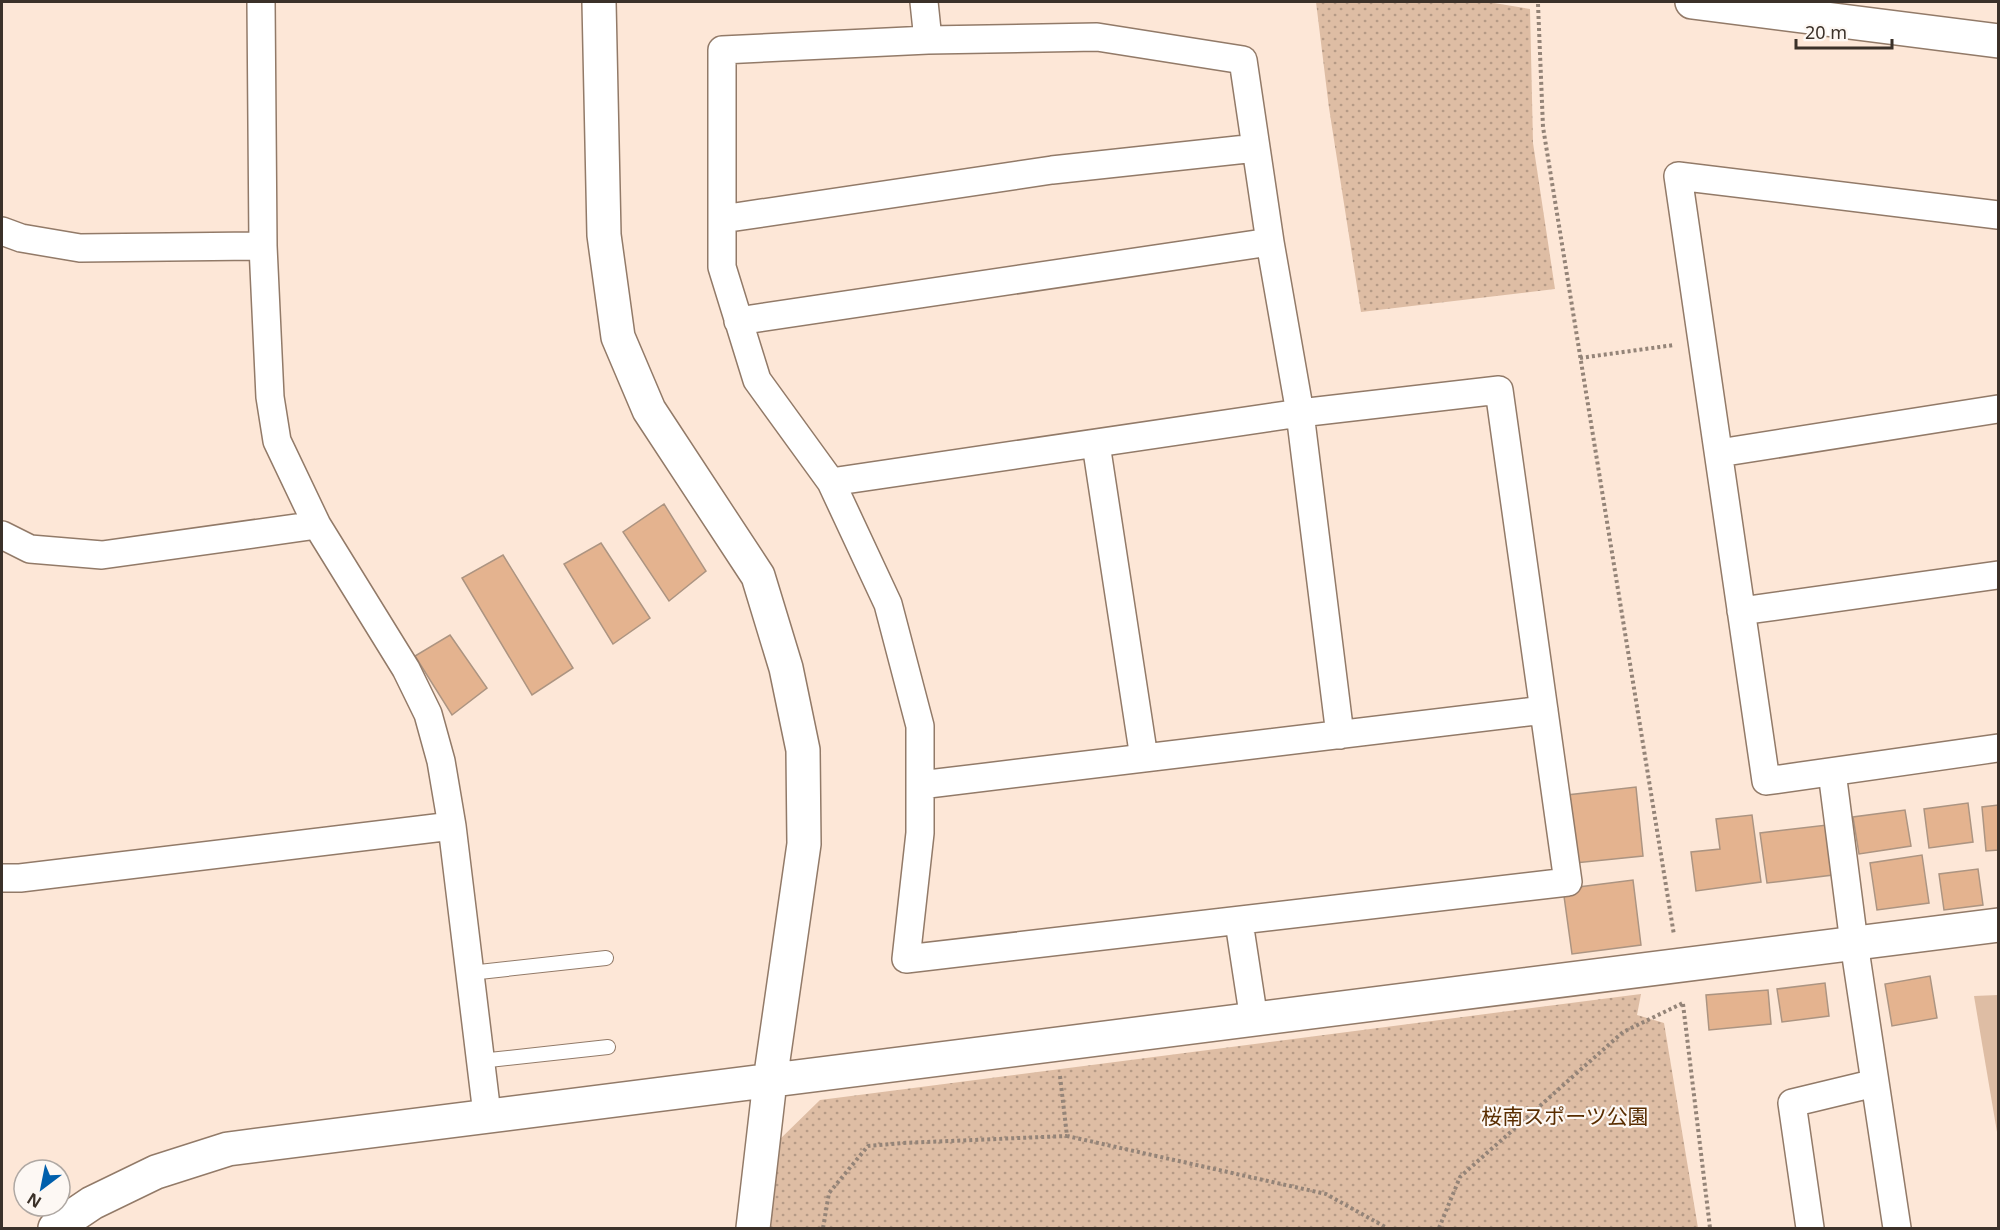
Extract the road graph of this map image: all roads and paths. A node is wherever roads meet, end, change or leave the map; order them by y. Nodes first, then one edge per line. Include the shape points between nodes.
1 (261, 2) edge
2 (599, 2) edge
3 (924, 2) edge
4 (1692, 2) edge
5 (1538, 4) dead end
6 (928, 40) junction
7 (1998, 42) edge
8 (1256, 148) junction
9 (1998, 215) edge
10 (722, 219) junction
11 (2, 231) edge
12 (1270, 242) junction
13 (263, 246) junction
14 (738, 321) junction
15 (1702, 340) junction
16 (1580, 358) junction
17 (1998, 409) edge
18 (1299, 413) junction
19 (1096, 444) junction
20 (1719, 453) junction
21 (831, 482) junction
22 (317, 525) junction
23 (2, 536) edge
24 (1998, 574) edge
25 (1741, 611) junction
26 (1544, 710) junction
27 (1340, 735) junction
28 (1998, 748) edge
29 (1144, 758) junction
30 (1832, 772) junction
31 (920, 785) junction
32 (452, 826) junction
33 (2, 878) edge
34 (1239, 922) junction
35 (1998, 925) edge
36 (1674, 937) dead end
37 (1854, 943) junction
38 (606, 958) dead end
39 (470, 973) junction
40 (1682, 994) dead end
41 (1683, 1003) junction
42 (1254, 1020) junction
43 (608, 1047) dead end
44 (480, 1061) junction
45 (1059, 1072) dead end
46 (770, 1081) junction
47 (1875, 1083) junction
48 (487, 1114) junction
49 (1067, 1136) junction
50 (55, 1228) edge
51 (753, 1228) edge
52 (823, 1228) edge
53 (1387, 1228) edge
54 (1438, 1228) edge
55 (1710, 1228) edge
56 (1810, 1228) edge
57 (1897, 1228) edge

1 - 13 street
2 - 46 street via 604,235 618,337 649,410 758,576 786,668 803,750 804,844
3 - 6 street
4 - 7 street
5 - 16 path via 1543,127
6 - 8 street via 1097,37 1243,60
6 - 10 street via 722,50
8 - 10 street via 1052,170
8 - 12 street
9 - 15 street via 1678,176
10 - 14 street via 722,267
11 - 13 street via 80,248
12 - 14 street
12 - 18 street
13 - 22 street via 270,397 277,441
14 - 21 street via 757,381
15 - 16 path
15 - 20 street
16 - 36 path
17 - 20 street
18 - 19 street
18 - 26 street via 1499,390
18 - 27 street
19 - 21 street
19 - 29 street
20 - 25 street
21 - 31 street via 888,604 920,726
22 - 23 street via 102,555 30,549
22 - 32 street via 406,669 428,714
24 - 25 street
25 - 30 street via 1766,781
26 - 27 street
26 - 34 street via 1568,882
27 - 29 street
28 - 30 street
29 - 31 street
30 - 37 street
31 - 34 street via 920,833 906,959
32 - 33 street
32 - 39 street
34 - 42 street
35 - 37 street
37 - 42 street
37 - 47 street
38 - 39 lane
39 - 44 street
40 - 41 path
41 - 54 path via 1623,1032 1460,1177
41 - 55 path
42 - 46 street
43 - 44 lane
44 - 48 street
45 - 49 path
46 - 48 street
46 - 51 street
47 - 56 street via 1792,1103
47 - 57 street
48 - 50 street via 228,1149 156,1172 92,1203
49 - 52 path via 868,1146 830,1193
49 - 53 path via 1326,1194

